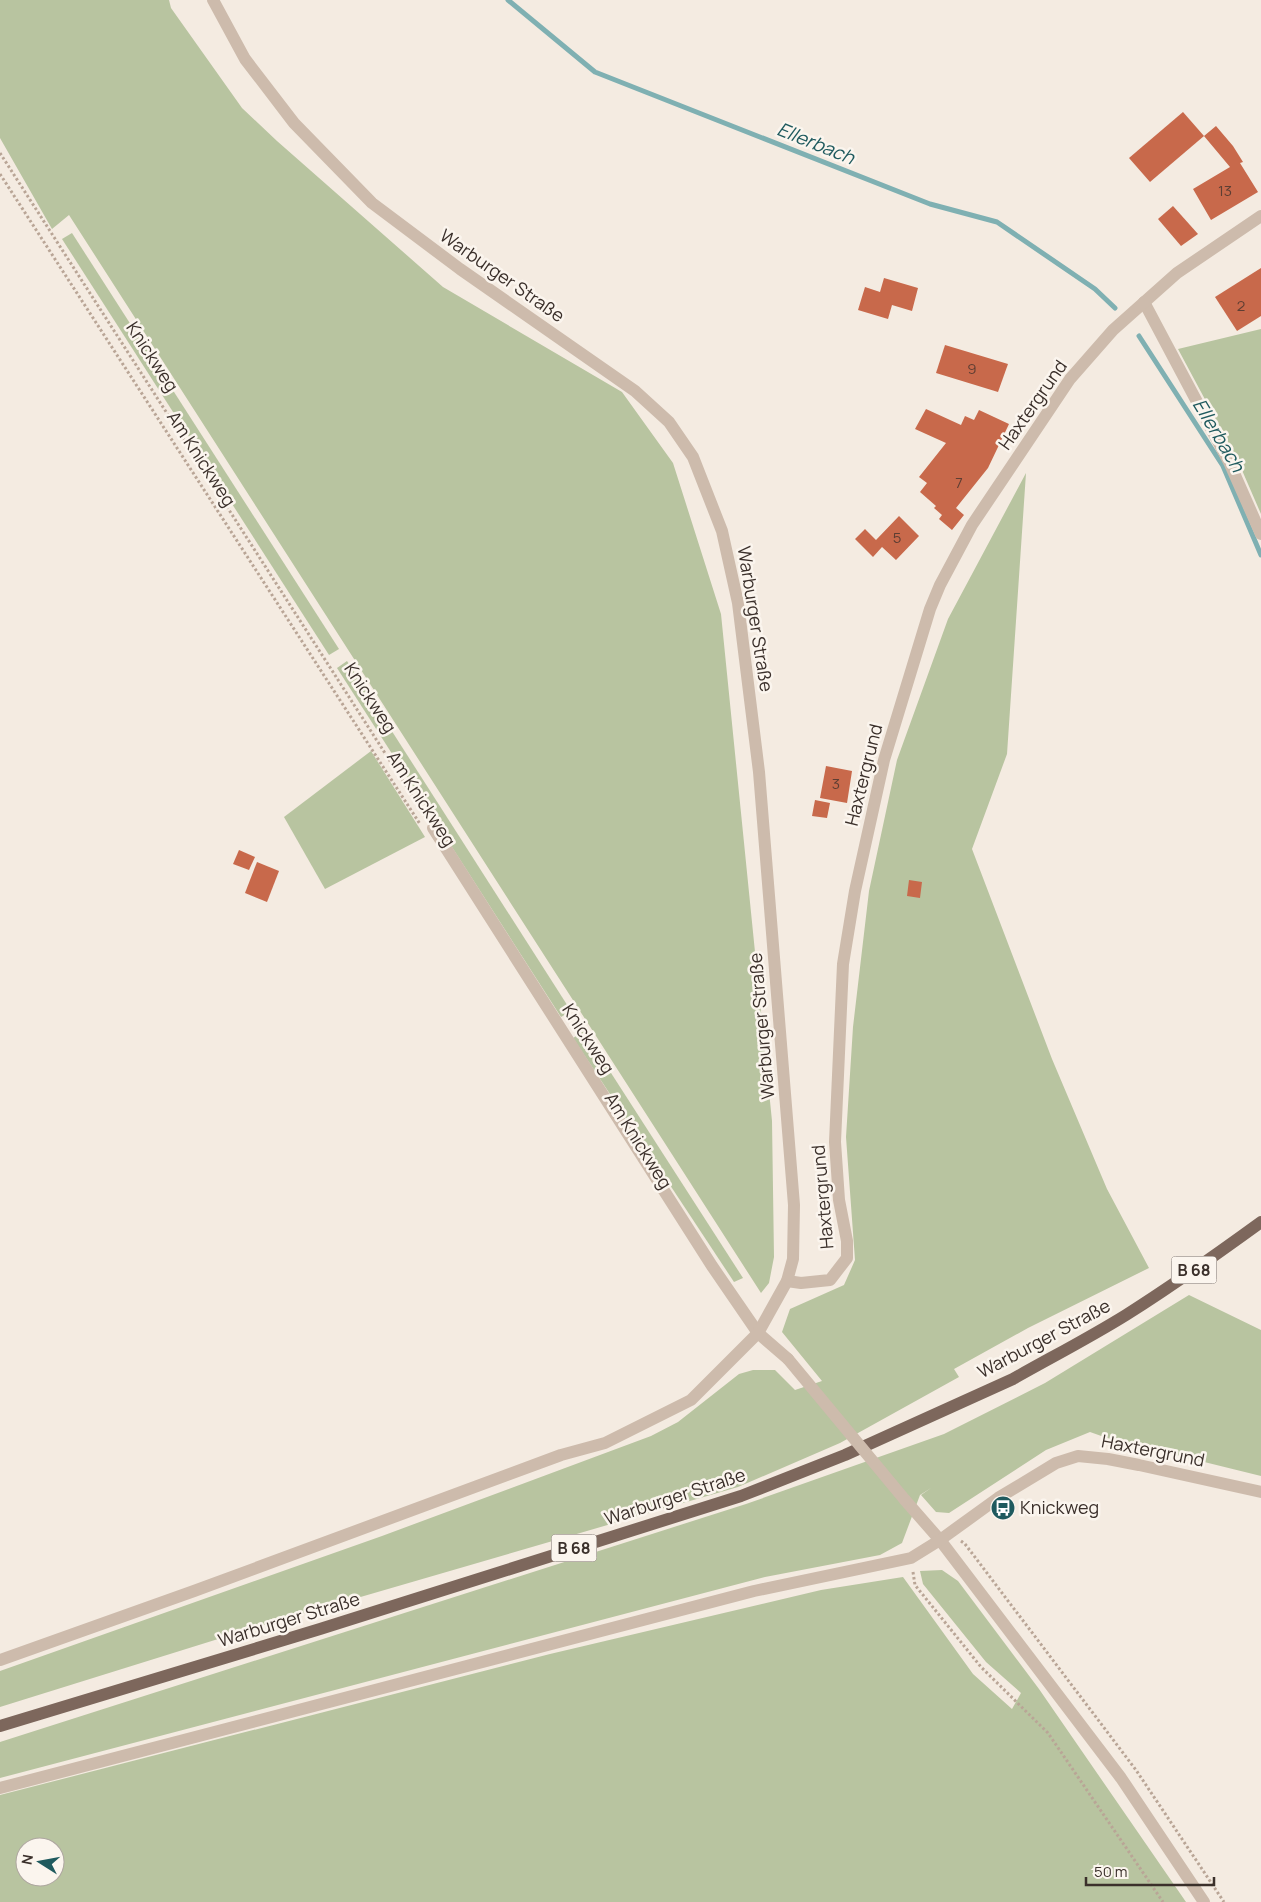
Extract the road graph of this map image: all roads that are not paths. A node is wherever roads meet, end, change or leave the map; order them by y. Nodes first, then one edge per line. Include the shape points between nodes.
1 (213, 0) edge
2 (1261, 216) edge
3 (1144, 302) junction
4 (1261, 534) edge
5 (429, 830) road end
6 (1261, 1222) edge
7 (787, 1281) junction
8 (758, 1333) junction
9 (1261, 1492) edge
10 (940, 1540) junction
11 (0, 1660) edge
12 (0, 1726) edge
13 (0, 1788) edge
14 (1204, 1902) edge

1 - 7 street, Warburger Straße via 246,59 294,123 372,203 460,269 635,391 669,422 693,457 722,531 738,603 759,772 794,1204 792,1259
2 - 3 street, Haxtergrund via 1177,272
3 - 4 street via 1230,464
3 - 7 street, Haxtergrund via 1112,330 1070,379 972,524 930,609 884,760 855,891 843,964 835,1142 847,1258 830,1280
5 - 8 street, Knickweg
6 - 12 main road, Warburger Straße / B 68 via 1126,1315 1013,1379 845,1455 741,1496
7 - 8 street, Warburger Straße
8 - 10 street, Knickweg, bridge via 788,1359
8 - 11 street, Warburger Straße via 691,1400 605,1443 560,1456
9 - 10 street, Haxtergrund via 1138,1464 1082,1455 1056,1463 998,1498
10 - 13 street, Haxtergrund via 911,1558 754,1591
10 - 14 street, Knickweg via 1121,1778

